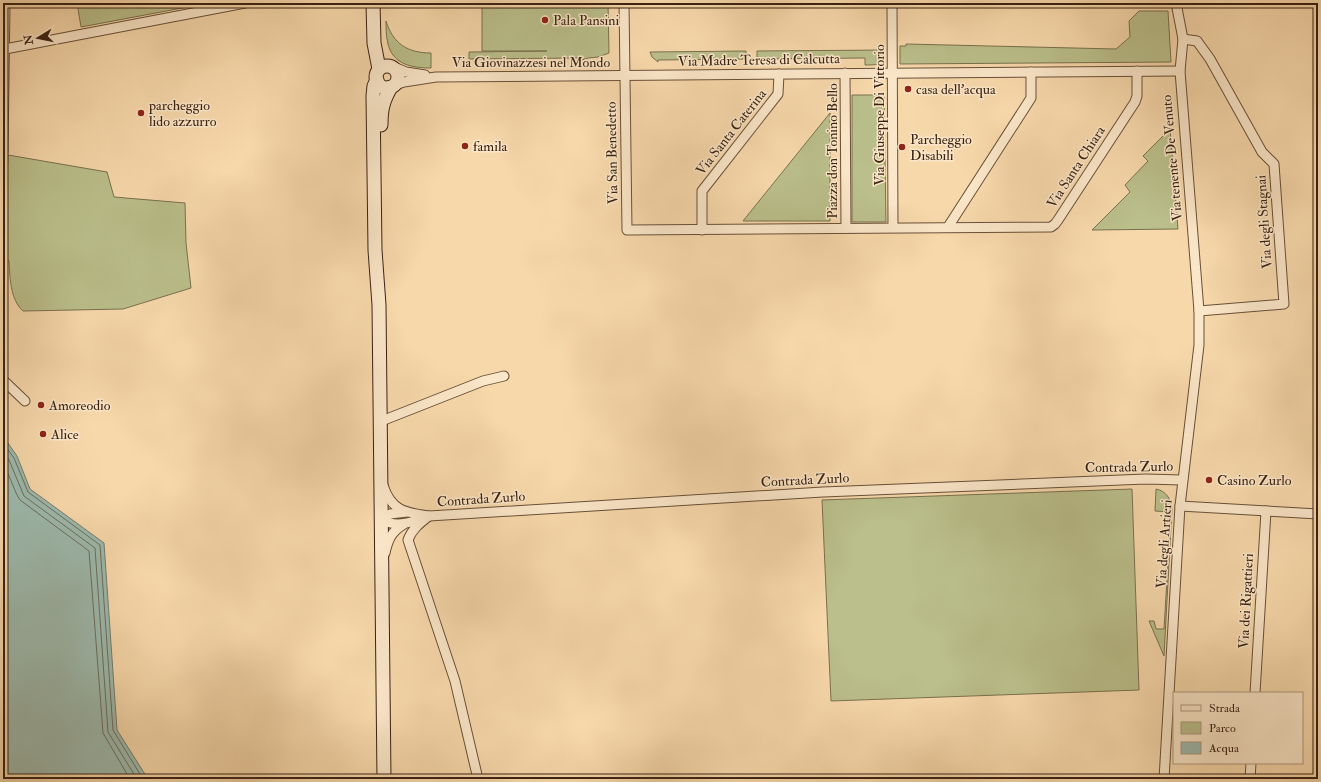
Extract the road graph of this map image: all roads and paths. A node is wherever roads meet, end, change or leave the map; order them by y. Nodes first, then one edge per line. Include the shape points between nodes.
1 (5, 3) edge
2 (245, 3) edge
3 (624, 3) edge
4 (892, 3) edge
5 (1176, 3) edge
6 (374, 4) edge
7 (1183, 39) junction
8 (5, 49) junction
9 (1137, 70) junction
10 (385, 71) junction
11 (1180, 71) junction
12 (1031, 72) junction
13 (845, 73) junction
14 (892, 73) junction
15 (779, 74) junction
16 (625, 75) junction
17 (436, 77) junction
18 (393, 86) junction
19 (3, 152) edge
20 (893, 227) junction
21 (948, 227) junction
22 (846, 228) junction
23 (702, 230) junction
24 (379, 305) junction
25 (1199, 311) junction
26 (504, 376) dead end
27 (3, 380) edge
28 (25, 401) dead end
29 (380, 422) junction
30 (380, 476) junction
31 (1182, 480) junction
32 (1180, 506) junction
33 (1266, 511) junction
34 (407, 512) junction
35 (1318, 514) edge
36 (429, 516) junction
37 (381, 519) junction
38 (404, 524) junction
39 (381, 572) junction
40 (1255, 692) edge
41 (1251, 764) edge
42 (384, 779) edge
43 (478, 779) edge
44 (1164, 779) edge
45 (1250, 779) edge

1 - 8 street
2 - 8 street
3 - 16 street, Via San Benedetto
4 - 14 street, Via Giuseppe Di Vittorio
5 - 7 street, Via tenente De Venuto
6 - 10 main road via 374,43
7 - 11 street, Via tenente De Venuto
7 - 25 street, Via degli Stagnai via 1197,41 1210,58 1262,152 1274,164 1284,304
8 - 19 street
9 - 11 street, Via Madre Teresa di Calcutta
9 - 12 street, Via Madre Teresa di Calcutta
9 - 21 street, Via Santa Chiara via 1135,102 1055,224
10 - 17 street, Via Giovinazzesi nel Mondo
10 - 18 main road via 397,70 399,78
10 - 18 main road via 378,84 384,88
10 - 24 main road via 374,86 372,96 375,250
11 - 25 street, Via tenente De Venuto
12 - 14 street, Via Madre Teresa di Calcutta
12 - 21 street via 1031,98
13 - 14 street, Via Madre Teresa di Calcutta
13 - 15 street, Via Madre Teresa di Calcutta
13 - 22 street, Piazza don Tonino Bello
14 - 20 street, Via Giuseppe Di Vittorio
15 - 16 street, Via Madre Teresa di Calcutta
15 - 23 street, Via Santa Caterina via 778,94 702,190
16 - 17 street, Via Giovinazzesi nel Mondo
16 - 23 street, Via San Benedetto via 627,230
17 - 18 street, Via Giovinazzesi nel Mondo
18 - 24 main road via 381,110 382,251
20 - 21 street
20 - 22 street
22 - 23 street
24 - 29 main road
25 - 31 street, Via degli Artieri via 1199,345
26 - 29 street via 483,381
27 - 28 street
29 - 30 main road
30 - 34 street via 388,498 399,509
30 - 37 main road
31 - 32 street, Via degli Artieri
31 - 36 street, Contrada Zurlo via 1146,478 823,492
32 - 33 street
32 - 44 street, Via degli Artieri
33 - 35 street
33 - 40 street, Via dei Rigattieri
34 - 36 street
34 - 37 street via 390,514
36 - 38 street
36 - 43 street via 410,533 408,540 455,681
37 - 38 street via 392,524
37 - 39 main road
38 - 39 street via 389,537
39 - 42 main road
41 - 45 street

